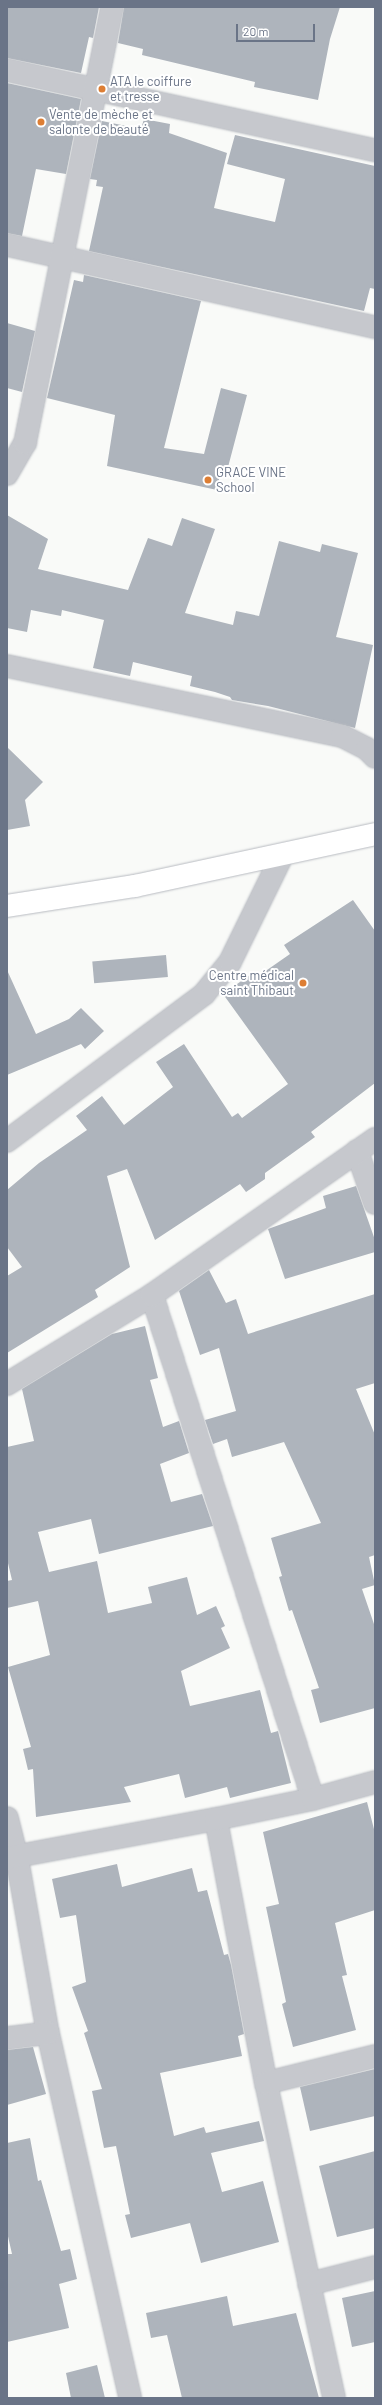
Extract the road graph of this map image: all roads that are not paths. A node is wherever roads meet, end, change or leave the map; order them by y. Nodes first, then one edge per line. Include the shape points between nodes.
1 (112, 7) edge
2 (7, 70) edge
3 (95, 92) junction
4 (375, 150) edge
5 (7, 245) edge
6 (63, 258) junction
7 (375, 327) edge
8 (16, 441) edge
9 (7, 474) edge
10 (7, 666) edge
11 (375, 757) edge
12 (375, 834) edge
13 (282, 856) junction
14 (7, 906) edge
15 (375, 1139) edge
16 (7, 1141) edge
17 (357, 1151) junction
18 (375, 1202) edge
19 (152, 1295) junction
20 (7, 1384) edge
21 (375, 1782) edge
22 (313, 1799) junction
23 (7, 1818) edge
24 (216, 1819) junction
25 (12, 1858) edge
26 (48, 2033) junction
27 (7, 2038) edge
28 (375, 2056) edge
29 (266, 2083) junction
30 (375, 2267) edge
31 (309, 2284) junction
32 (130, 2398) edge
33 (334, 2398) edge

1 - 3 street
2 - 3 street
3 - 4 street
3 - 6 street
5 - 6 street
6 - 7 street
6 - 8 street
8 - 9 street
10 - 11 street via 342,736 367,749
12 - 13 street
13 - 14 street via 135,886
13 - 16 street via 230,962 204,994
15 - 17 street
17 - 18 street
17 - 19 street
19 - 20 street
19 - 22 street
21 - 22 street
22 - 24 street
23 - 25 street
24 - 25 street
24 - 29 street
25 - 26 street
26 - 27 street
26 - 32 street
28 - 29 street
29 - 31 street
30 - 31 street
31 - 33 street

